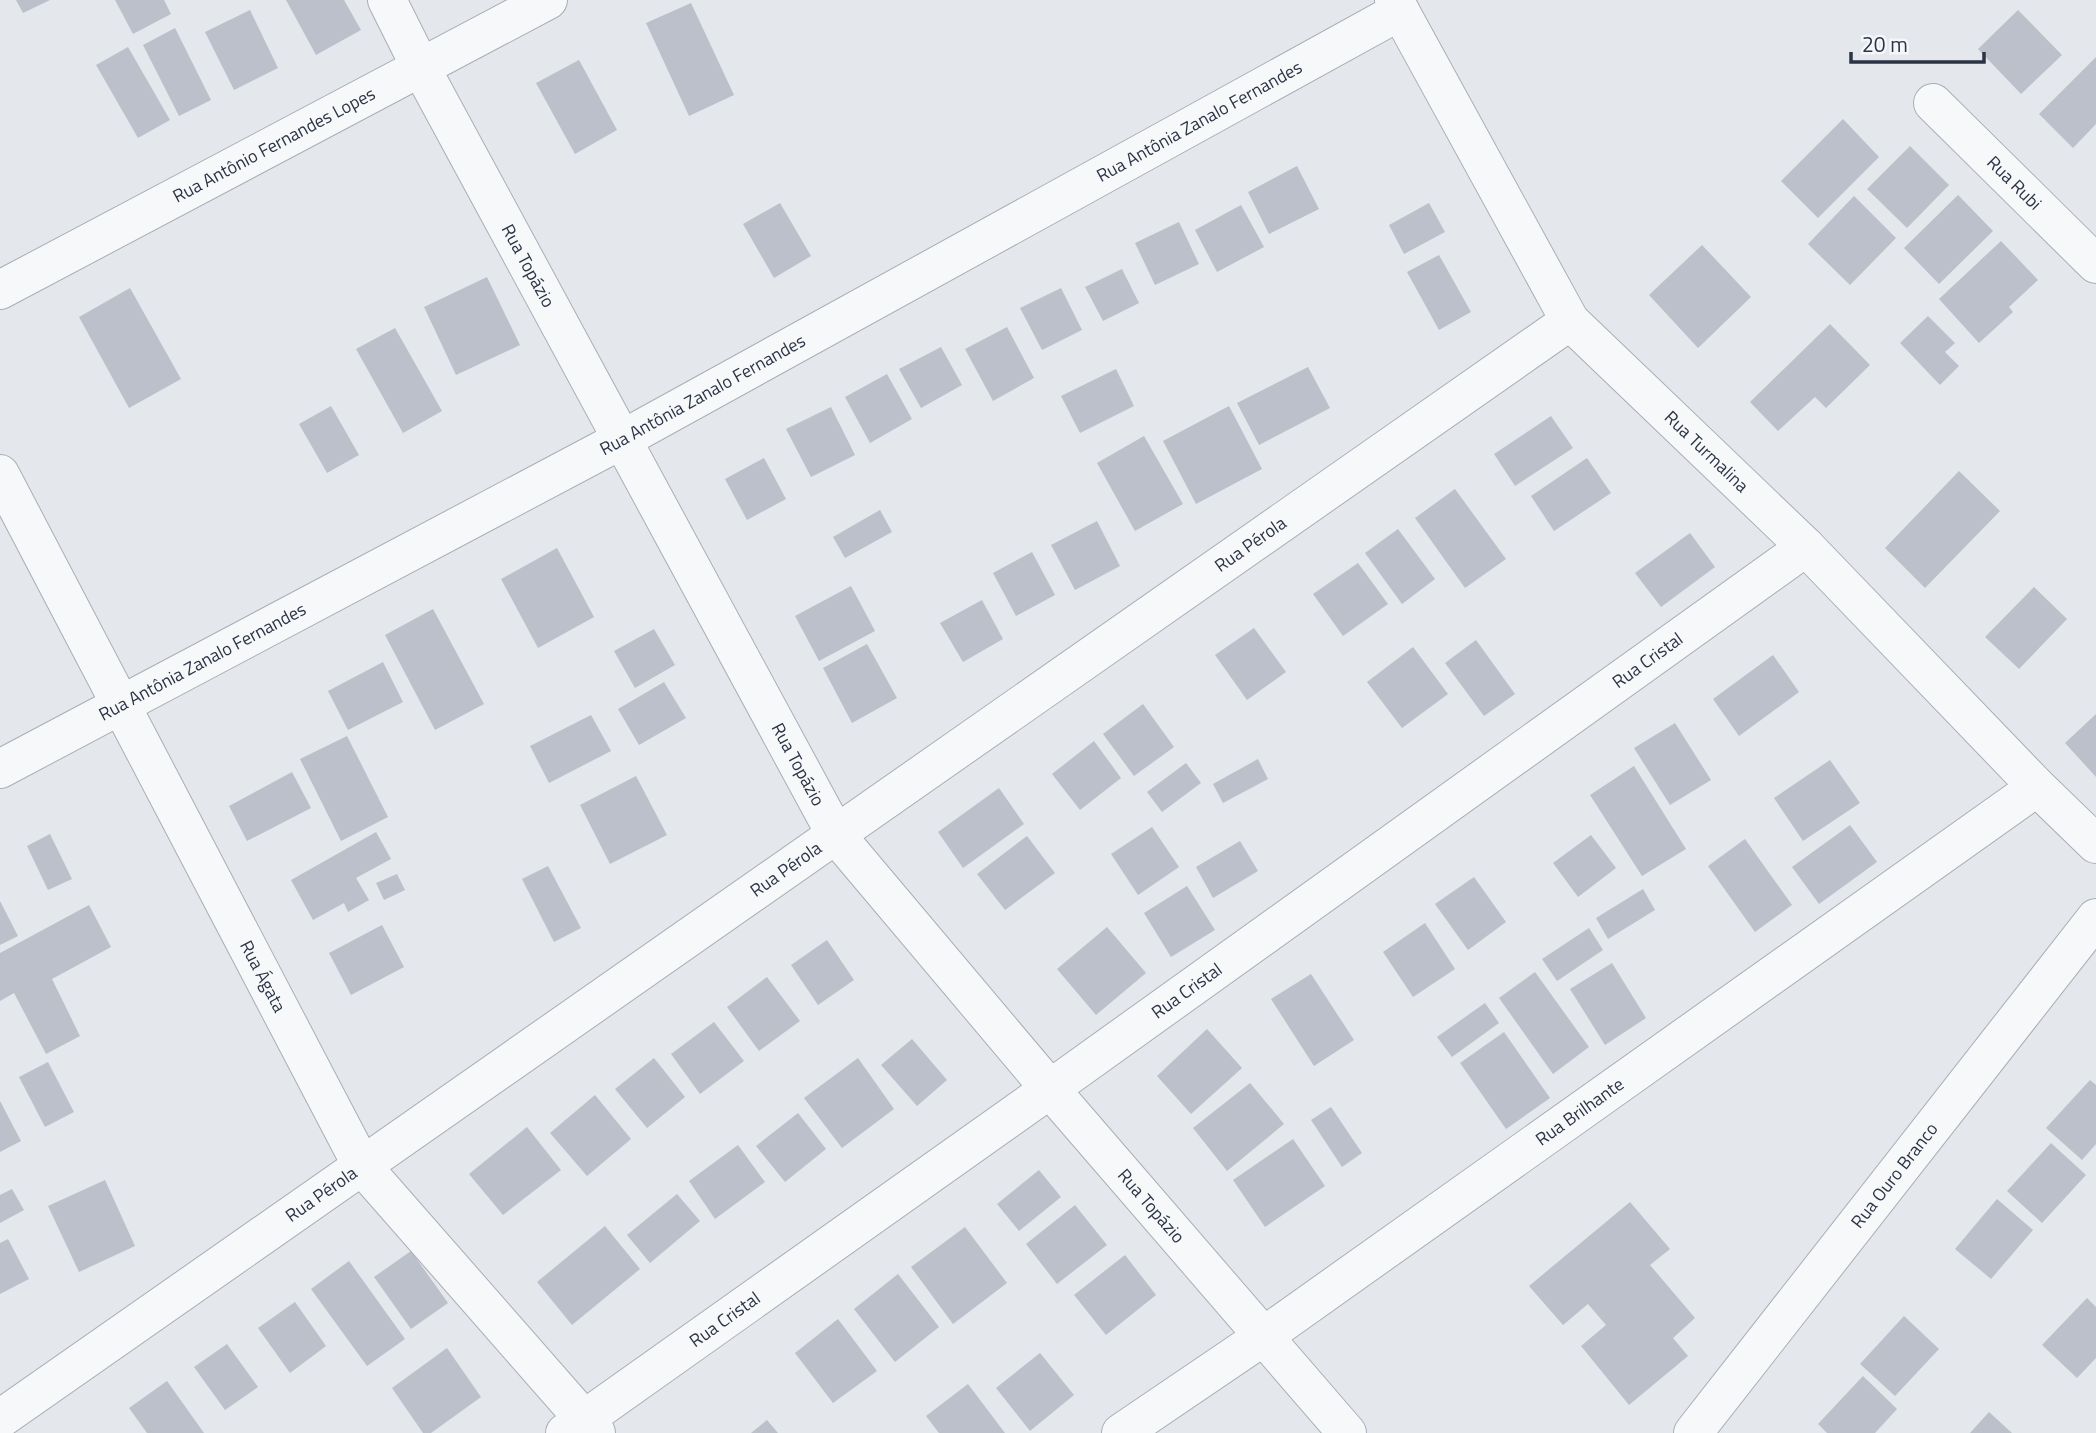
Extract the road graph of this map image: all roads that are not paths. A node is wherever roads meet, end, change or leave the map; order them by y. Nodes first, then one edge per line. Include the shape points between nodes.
1 (387, 0) edge
2 (548, 0) edge
3 (1397, 6) edge
4 (421, 68) junction
5 (1933, 103) dead end
6 (2096, 264) edge
7 (0, 290) edge
8 (1570, 321) junction
9 (623, 439) junction
10 (0, 474) edge
11 (1806, 547) junction
12 (121, 705) junction
13 (0, 769) edge
14 (2037, 787) junction
15 (836, 835) junction
16 (2096, 844) edge
17 (2096, 918) edge
18 (1050, 1090) junction
19 (362, 1166) junction
20 (1264, 1336) junction
21 (0, 1419) edge
22 (582, 1429) edge
23 (1121, 1433) edge
24 (1347, 1433) edge
25 (1693, 1433) edge

1 - 4 street, Rua Topázio
2 - 4 street, Rua Antônio Fernandes Lopes
3 - 8 street, Rua Turmalina
3 - 9 street, Rua Antônia Zanalo Fernandes
4 - 7 street, Rua Antônio Fernandes Lopes
4 - 9 street, Rua Topázio
5 - 6 street, Rua Rubi
8 - 11 street, Rua Turmalina
8 - 15 street, Rua Pérola
9 - 12 street, Rua Antônia Zanalo Fernandes
9 - 15 street, Rua Topázio
10 - 12 street, Rua Ágata
11 - 14 street, Rua Turmalina
11 - 18 street, Rua Cristal
12 - 13 street, Rua Antônia Zanalo Fernandes
12 - 19 street, Rua Ágata
14 - 16 street, Rua Turmalina
14 - 20 street, Rua Brilhante
15 - 18 street, Rua Topázio
15 - 19 street, Rua Pérola
17 - 25 street, Rua Ouro Branco
18 - 20 street, Rua Topázio
18 - 22 street, Rua Cristal
19 - 21 street, Rua Pérola
19 - 22 street, Rua Ágata
20 - 23 street, Rua Brilhante
20 - 24 street, Rua Topázio

